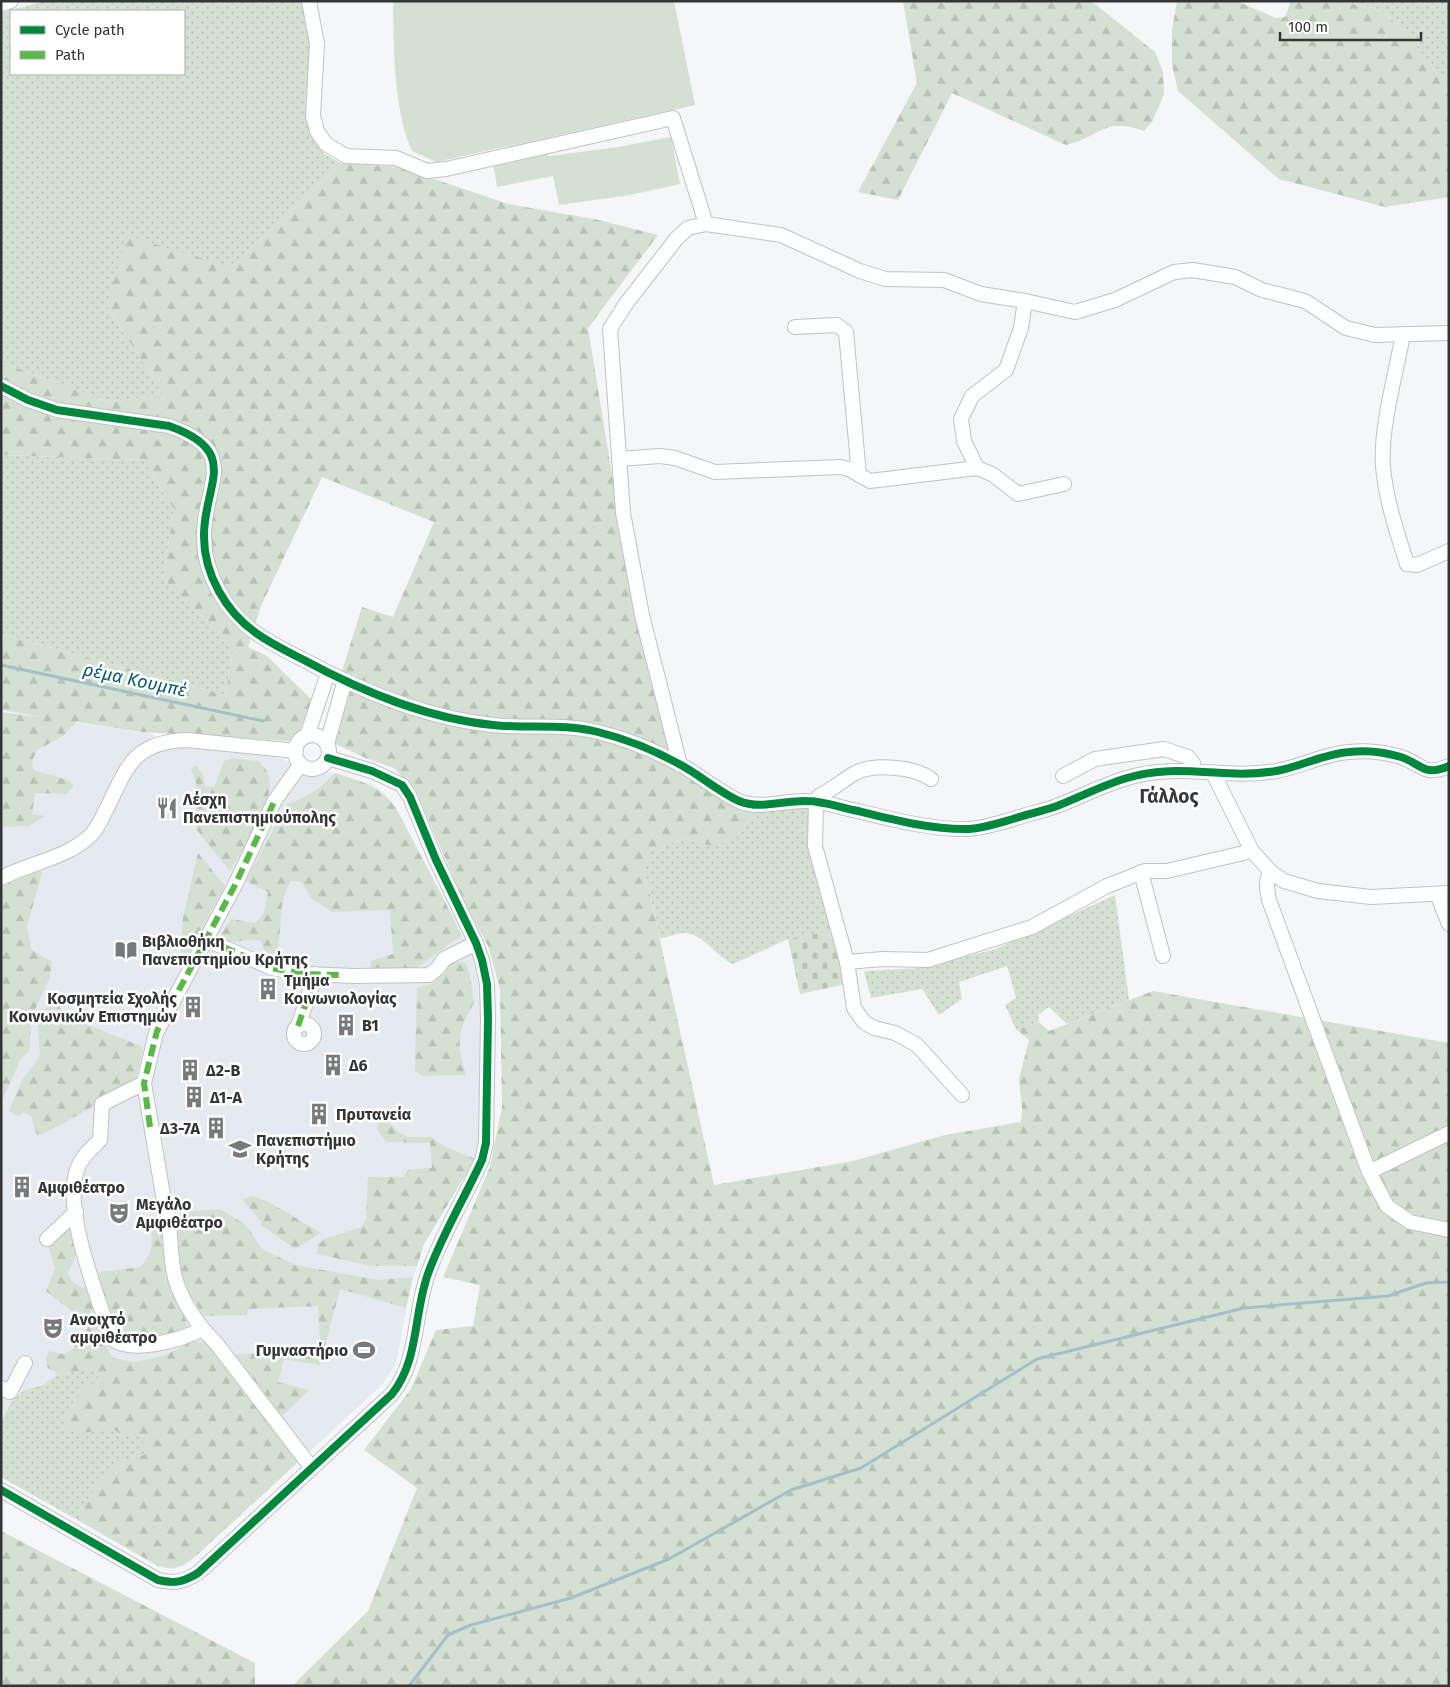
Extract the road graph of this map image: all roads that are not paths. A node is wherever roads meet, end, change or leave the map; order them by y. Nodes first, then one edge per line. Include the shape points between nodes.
1 (11, 1) edge
2 (310, 1) edge
3 (1, 4) edge
4 (706, 224) junction
5 (1025, 301) junction
6 (795, 327) dead end
7 (1449, 332) edge
8 (1403, 334) junction
9 (1, 386) edge
10 (619, 459) junction
11 (977, 468) junction
12 (859, 475) junction
13 (1064, 484) dead end
14 (1449, 551) edge
15 (328, 673) junction
16 (345, 680) junction
17 (307, 736) junction
18 (328, 751) junction
19 (298, 758) junction
20 (680, 765) junction
21 (1449, 766) edge
22 (1194, 771) junction
23 (1213, 773) junction
24 (1063, 776) dead end
25 (931, 779) dead end
26 (816, 801) junction
27 (1252, 850) junction
28 (1141, 872) junction
29 (1271, 872) junction
30 (1, 878) edge
31 (1443, 893) edge
32 (1449, 924) edge
33 (207, 940) junction
34 (476, 943) junction
35 (1162, 956) dead end
36 (847, 962) junction
37 (316, 974) junction
38 (298, 1026) dead end
39 (144, 1083) junction
40 (962, 1095) dead end
41 (1449, 1133) edge
42 (1369, 1172) junction
43 (76, 1212) junction
44 (1449, 1230) edge
45 (47, 1239) dead end
46 (202, 1330) junction
47 (25, 1363) dead end
48 (1, 1388) edge
49 (311, 1467) junction
50 (1, 1490) edge

1 - 3 street
2 - 4 street via 316,44 313,116 317,131 326,144 346,156 396,158 427,171 446,169 673,118
4 - 5 street via 781,235 860,271 885,278 944,280 981,294
4 - 10 street via 688,228 677,238 610,328
5 - 8 street via 1075,312 1115,300 1174,272 1192,270 1235,277 1262,290 1305,301 1346,328 1375,335
5 - 11 street via 1021,328 1006,370 972,396 961,419 964,442
6 - 12 street via 837,325 846,332
7 - 8 street
8 - 14 street via 1384,439 1387,496 1407,564 1417,565
9 - 15 street via 57,410 169,426 200,440 208,450 214,477 203,534 206,556 222,598 256,633
10 - 12 street via 675,458 715,472 840,467
10 - 20 street via 624,513 642,615
11 - 12 street via 870,481
11 - 13 street via 992,474 1018,494
15 - 16 street
15 - 17 street
16 - 18 street
16 - 20 street via 395,703 444,716 494,726 563,726 600,732
17 - 18 street via 316,736
17 - 19 street via 298,744
18 - 19 street via 325,763 316,768 305,767
18 - 34 street via 402,785
19 - 30 street via 187,740 172,740 148,747 124,773 91,835 70,849
19 - 33 street
20 - 26 street via 747,803
21 - 23 street via 1423,771 1405,758 1377,752 1355,752 1309,760 1280,771
22 - 23 street
22 - 24 street via 1188,757 1164,749 1095,759
22 - 26 street via 1169,769 1125,778 1057,806 975,828 954,829 906,822
23 - 27 street
25 - 26 street via 912,769 857,772
26 - 36 street via 815,846
27 - 28 street via 1168,871
27 - 29 street
28 - 35 street
28 - 36 street via 1107,886 1032,927 970,948 928,960
29 - 31 street via 1284,881 1318,891 1371,897
29 - 42 street via 1266,887 1268,900
31 - 32 street
33 - 37 street via 272,968
33 - 39 street via 157,1031
34 - 37 street via 444,959 429,975
34 - 49 street via 487,984 488,1018 487,1129 482,1160 428,1272 411,1361 403,1381
36 - 40 street via 857,1014 874,1028 895,1033 917,1045
37 - 38 street
39 - 43 street via 102,1104 100,1140 84,1157 74,1182
39 - 46 street via 163,1195 169,1210 175,1278
41 - 42 street
42 - 44 street via 1387,1206 1410,1222
43 - 45 street
43 - 46 street via 77,1231 111,1338 117,1345 187,1338
46 - 49 street via 216,1343
47 - 48 street via 10,1392
49 - 50 street via 198,1573 184,1582 172,1583 158,1580

